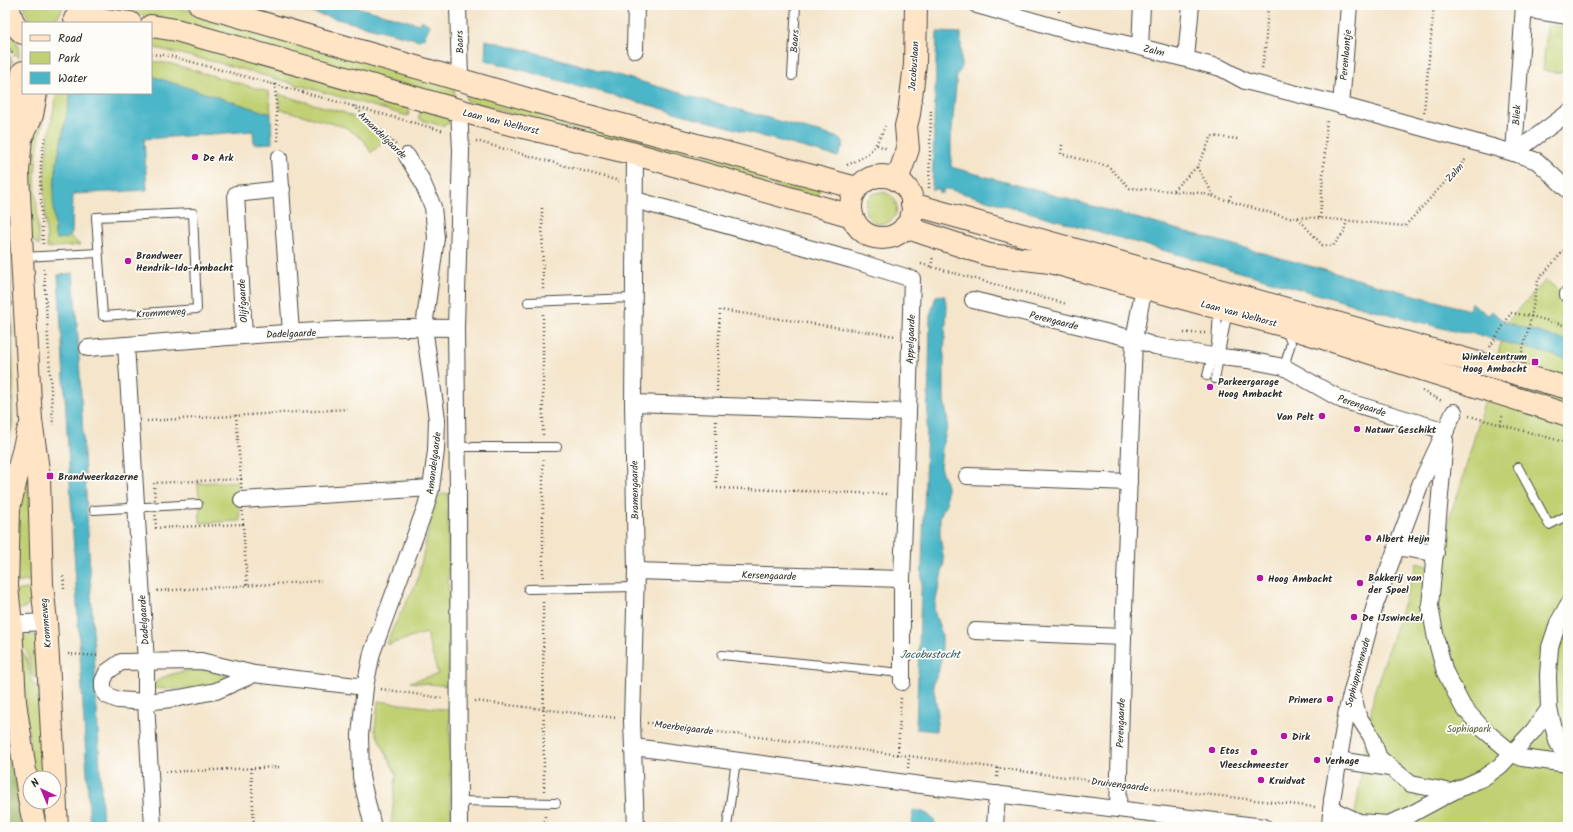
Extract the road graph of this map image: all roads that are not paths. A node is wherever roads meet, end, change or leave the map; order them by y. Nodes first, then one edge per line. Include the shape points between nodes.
1 (9, 5) edge
2 (200, 5) edge
3 (458, 5) edge
4 (636, 5) edge
5 (796, 5) edge
6 (916, 5) edge
7 (977, 5) edge
8 (1142, 5) edge
9 (1191, 5) edge
10 (1349, 5) edge
11 (1524, 7) edge
12 (75, 16) edge
13 (1568, 16) edge
14 (122, 22) edge
15 (152, 26) edge
16 (22, 32) edge
17 (1140, 46) junction
18 (635, 50) dead end
19 (1186, 58) junction
20 (19, 65) edge
21 (792, 76) dead end
22 (460, 79) junction
23 (36, 94) edge
24 (1335, 104) junction
25 (459, 110) junction
26 (1568, 112) edge
27 (21, 138) junction
28 (1514, 153) junction
29 (635, 154) junction
30 (406, 156) road end
31 (279, 158) road end
32 (889, 178) junction
33 (857, 188) junction
34 (282, 189) junction
35 (1568, 190) edge
36 (635, 200) junction
37 (912, 204) junction
38 (433, 206) junction
39 (460, 207) junction
40 (852, 216) junction
41 (905, 227) junction
42 (98, 253) junction
43 (22, 257) junction
44 (1144, 287) junction
45 (633, 298) junction
46 (973, 300) dead end
47 (528, 302) dead end
48 (1224, 310) junction
49 (424, 327) junction
50 (456, 328) junction
51 (291, 333) junction
52 (1288, 334) junction
53 (244, 335) junction
54 (1134, 339) junction
55 (126, 345) junction
56 (88, 348) dead end
57 (1215, 356) junction
58 (1284, 367) junction
59 (1211, 378) dead end
60 (1568, 388) edge
61 (633, 403) junction
62 (908, 412) junction
63 (1454, 412) dead end
64 (1568, 416) edge
65 (31, 420) junction
66 (1446, 431) junction
67 (457, 447) junction
68 (557, 447) dead end
69 (1518, 467) dead end
70 (967, 476) dead end
71 (1129, 482) junction
72 (431, 488) junction
73 (242, 500) dead end
74 (198, 504) dead end
75 (135, 507) junction
76 (94, 510) dead end
77 (1568, 516) edge
78 (1396, 547) junction
79 (1436, 553) junction
80 (635, 579) junction
81 (902, 579) junction
82 (528, 589) dead end
83 (1568, 605) edge
84 (46, 622) junction
85 (8, 624) edge
86 (975, 631) dead end
87 (1123, 637) junction
88 (722, 655) dead end
89 (146, 662) junction
90 (254, 674) junction
91 (901, 677) joint
92 (365, 687) junction
93 (1352, 691) junction
94 (146, 702) junction
95 (1549, 709) junction
96 (634, 747) junction
97 (1512, 753) junction
98 (736, 760) junction
99 (1338, 760) junction
100 (1568, 764) edge
101 (1390, 768) junction
102 (1452, 792) junction
103 (997, 794) junction
104 (460, 801) junction
105 (556, 803) dead end
106 (1118, 808) junction
107 (1331, 809) junction
108 (35, 827) edge
109 (57, 827) edge
110 (153, 827) edge
111 (373, 827) edge
112 (459, 827) edge
113 (636, 827) edge
114 (727, 827) edge
115 (995, 827) edge
116 (1264, 827) edge
117 (1330, 827) edge

1 - 16 main road via 11,18
2 - 22 main road
3 - 22 street, Baars
4 - 18 street
5 - 21 lane, Baars
6 - 32 main road, Jacobuslaan via 915,64 906,126 908,149
7 - 17 street, Zalm via 1072,32
8 - 17 street
9 - 19 street
10 - 24 street, Perenlaantje
11 - 13 street, Bliek
11 - 28 street, Bliek
12 - 14 main road
15 - 25 main road, Laan van Welhorst via 176,30
17 - 19 street, Zalm
19 - 24 street, Zalm via 1221,68 1245,81
20 - 27 main road, Krommeweg via 16,112
22 - 33 main road
23 - 27 main road, Krommeweg via 32,115
24 - 28 street, Zalm
25 - 29 main road, Laan van Welhorst
25 - 39 street, Amandelgaarde
26 - 28 street
27 - 43 main road, Krommeweg via 18,172
28 - 35 street, Zalm via 1537,161
29 - 36 street, Bramengaarde
29 - 40 main road, Laan van Welhorst
30 - 38 street, Amandelgaarde via 421,179
31 - 34 street
32 - 33 main road via 870,179
32 - 37 main road via 909,193
33 - 40 main road via 852,202
34 - 51 street
34 - 53 street, Olijfgaarde via 236,194
36 - 45 street, Bramengaarde
36 - 62 street, Appelgaarde via 912,279
37 - 41 main road via 911,216
37 - 60 main road, Laan van Welhorst
38 - 39 street
38 - 49 street, Amandelgaarde via 436,238
39 - 50 street, Amandelgaarde
40 - 41 main road via 858,228 875,238 895,236
41 - 44 main road, Laan van Welhorst via 988,255 1050,262
42 - 42 lane, Krommeweg via 96,217 193,213 197,309 103,316
42 - 43 lane
43 - 65 main road, Krommeweg
44 - 48 main road, Laan van Welhorst
44 - 54 street, Perengaarde
45 - 47 lane
45 - 61 street, Bramengaarde
46 - 54 street, Perengaarde
48 - 52 main road, Laan van Welhorst
48 - 57 lane
48 - 57 lane via 1226,321
49 - 50 street, Dadelgaarde
49 - 51 street, Dadelgaarde
49 - 72 street, Amandelgaarde via 438,419
50 - 67 street, Amandelgaarde
51 - 53 street, Dadelgaarde
52 - 58 lane
52 - 64 main road, Laan van Welhorst via 1310,333
53 - 55 street, Dadelgaarde
54 - 57 street, Perengaarde via 1155,346
54 - 71 street, Perengaarde
55 - 56 street, Dadelgaarde
55 - 75 street, Dadelgaarde
57 - 58 street, Perengaarde
57 - 59 lane
58 - 66 street, Perengaarde via 1342,400
61 - 62 street
61 - 80 street, Bramengaarde
62 - 81 street
63 - 66 street, Sophiapromenade
65 - 84 main road, Krommeweg via 39,477 42,584
65 - 85 main road, Krommeweg via 9,508
66 - 78 street, Sophiapromenade via 1420,485
66 - 79 street
67 - 68 lane
67 - 104 street, Amandelgaarde
69 - 77 lane via 1549,525
70 - 71 street
71 - 87 street, Perengaarde
72 - 73 street
72 - 92 street, Amandelgaarde via 372,653
74 - 75 lane
75 - 76 lane
75 - 89 street, Dadelgaarde
78 - 79 street
78 - 93 street, Sophiapromenade via 1375,605
79 - 97 street via 1430,606 1445,672 1463,707 1483,729
80 - 81 street, Kersengaarde
80 - 82 lane
80 - 96 street, Bramengaarde via 632,721
81 - 91 street
83 - 95 street via 1558,623 1550,647
84 - 85 street
84 - 109 main road, Krommeweg
85 - 108 main road, Krommeweg via 15,702
86 - 87 street
87 - 106 street, Perengaarde
88 - 91 lane
89 - 90 street via 201,661
89 - 94 street, Dadelgaarde
89 - 94 street via 121,662 107,672 103,688 106,695 118,700
90 - 92 street
90 - 94 street via 216,691
92 - 111 street, Amandelgaarde via 360,735 361,777
93 - 99 street, Sophiapromenade
93 - 101 street via 1358,716 1371,736 1379,758
94 - 110 street, Dadelgaarde
95 - 97 street
95 - 100 street via 1557,741
96 - 98 street
96 - 113 street, Bramengaarde
97 - 100 street via 1522,758
97 - 102 street via 1488,775
98 - 103 street
98 - 114 lane
99 - 101 street
99 - 107 street, Sophiapromenade
101 - 102 street via 1411,784
102 - 107 street via 1388,824 1359,822
103 - 106 street
103 - 115 street
104 - 105 lane
104 - 112 street, Amandelgaarde
106 - 116 street
107 - 117 street, Sophiapromenade

